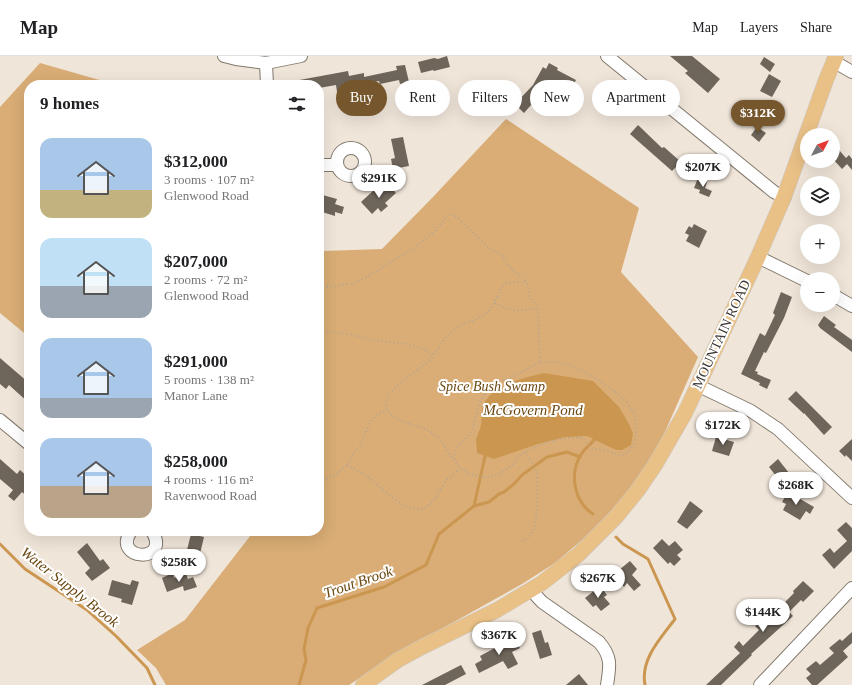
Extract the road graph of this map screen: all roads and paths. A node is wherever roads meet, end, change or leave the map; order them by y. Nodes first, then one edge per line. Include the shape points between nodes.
1 (224, 56) edge
2 (301, 56) edge
3 (607, 56) edge
4 (835, 58) edge
5 (266, 63) junction
6 (852, 72) edge
7 (267, 80) edge
8 (324, 165) edge
9 (337, 165) dead end
10 (784, 197) junction
11 (758, 257) junction
12 (800, 278) edge
13 (526, 281) junction
14 (324, 287) edge
15 (840, 299) edge
16 (495, 303) junction
17 (852, 306) edge
18 (538, 309) junction
19 (324, 332) edge
20 (433, 355) junction
21 (540, 363) junction
22 (697, 385) junction
23 (386, 411) junction
24 (0, 420) edge
25 (24, 440) edge
26 (525, 452) junction
27 (454, 458) junction
28 (347, 465) junction
29 (461, 468) junction
30 (324, 481) edge
31 (852, 498) edge
32 (128, 536) edge
33 (155, 536) edge
34 (522, 542) dead end
35 (852, 588) edge
36 (531, 590) junction
37 (363, 685) edge
38 (607, 685) edge
39 (760, 685) edge

1 - 5 street
2 - 5 street
3 - 10 street via 774,192
4 - 6 street
4 - 10 main road, MOUNTAIN ROAD
5 - 7 street
8 - 9 street
10 - 11 main road, MOUNTAIN ROAD
11 - 12 street
11 - 22 main road, MOUNTAIN ROAD
13 - 14 path via 501,255 451,215 418,245 367,277 354,284
13 - 16 path via 506,283
13 - 18 path via 528,293
15 - 17 street
16 - 18 path via 511,310
16 - 20 path via 482,317 454,330
18 - 21 path
19 - 20 path via 403,343 426,350
20 - 23 path via 389,395
21 - 26 path via 553,362 592,375 625,399 636,420 636,434 634,445 628,452 619,456 609,451 593,449 582,438 560,439
21 - 27 path via 489,389 478,407 471,432 455,450
22 - 31 street via 751,411 778,429
22 - 36 main road, MOUNTAIN ROAD via 669,443 638,490 589,544
23 - 27 path via 396,418 433,433 441,439 446,450
23 - 28 path via 377,414 370,422 360,446
24 - 25 street
26 - 29 path via 493,476 484,478
26 - 34 path via 536,471 536,520 528,538
27 - 29 path
28 - 29 path via 366,475 393,498 416,510 429,505 447,480
28 - 30 path
32 - 33 street via 131,551 140,555 151,552
35 - 39 street
36 - 37 main road, MOUNTAIN ROAD via 398,660
36 - 38 street via 542,602 599,642 606,650 609,659

